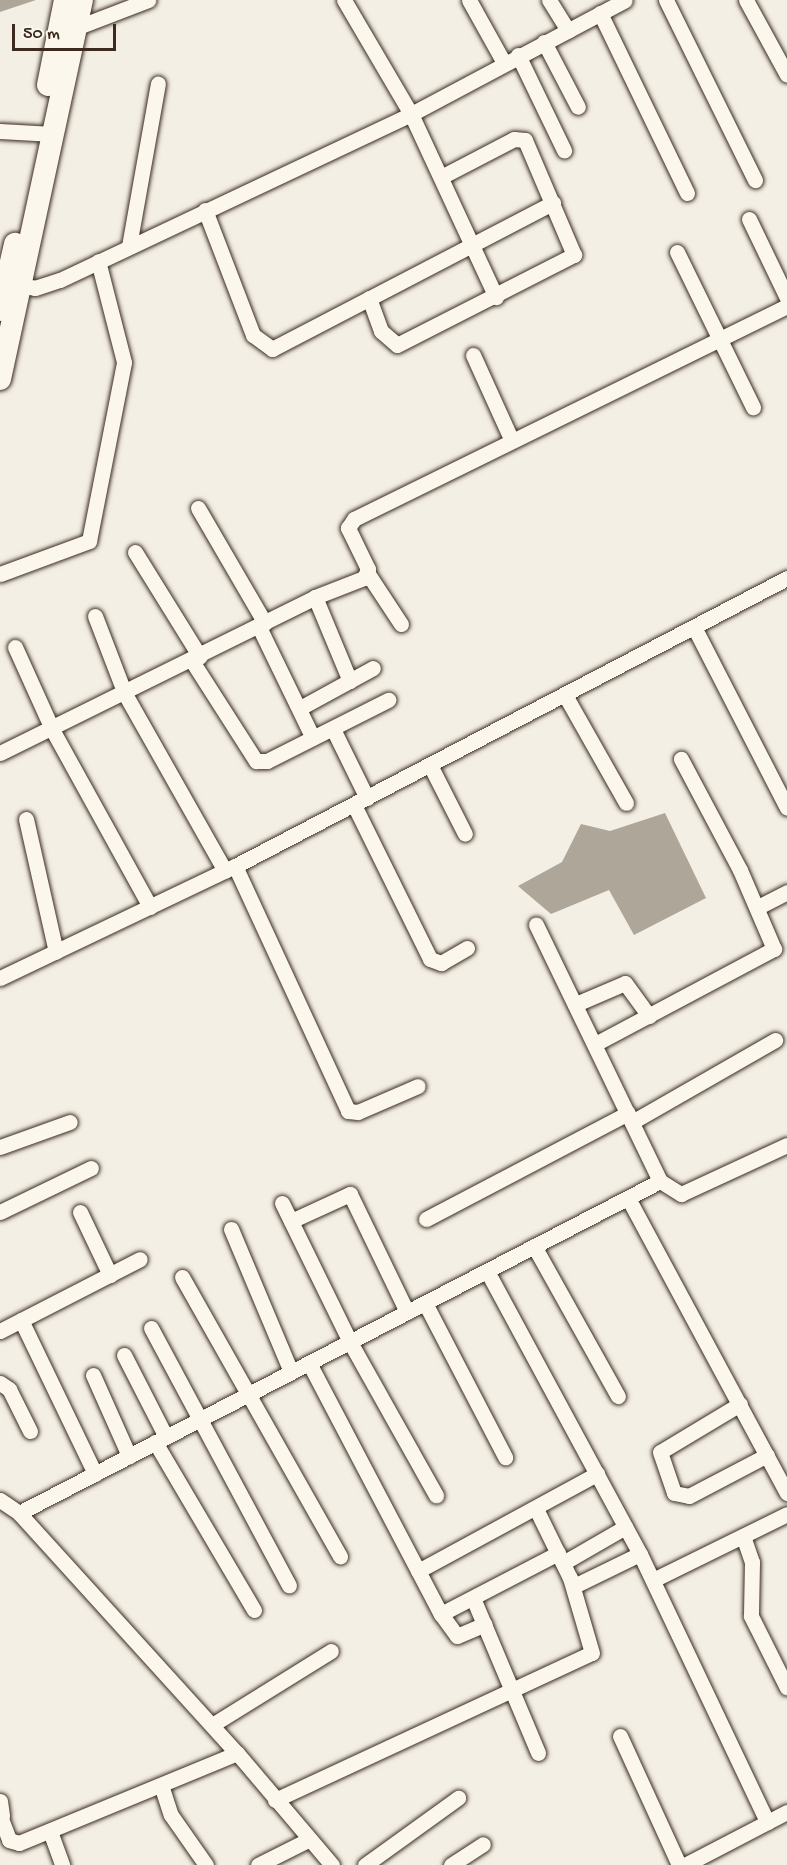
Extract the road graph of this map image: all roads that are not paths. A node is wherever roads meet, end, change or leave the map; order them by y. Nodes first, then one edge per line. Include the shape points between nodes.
1 (65, 0) edge
2 (82, 0) edge
3 (147, 0) edge
4 (344, 0) edge
5 (469, 0) edge
6 (549, 0) edge
7 (625, 0) edge
8 (666, 0) edge
9 (746, 0) edge
10 (600, 13) junction
11 (67, 30) junction
12 (568, 30) junction
13 (544, 42) junction
14 (518, 56) junction
15 (504, 63) junction
16 (787, 75) edge
17 (158, 84) dead end
18 (578, 106) dead end
19 (411, 114) junction
20 (0, 131) edge
21 (46, 134) junction
22 (564, 150) dead end
23 (441, 177) junction
24 (755, 180) dead end
25 (687, 193) dead end
26 (553, 203) junction
27 (205, 210) junction
28 (749, 219) dead end
29 (471, 242) junction
30 (129, 246) junction
31 (677, 252) dead end
32 (98, 261) junction
33 (14, 284) junction
34 (496, 297) junction
35 (369, 298) junction
36 (787, 298) edge
37 (787, 306) edge
38 (0, 310) edge
39 (721, 339) junction
40 (473, 355) dead end
41 (0, 379) edge
42 (753, 407) dead end
43 (512, 441) junction
44 (198, 508) dead end
45 (135, 552) dead end
46 (0, 574) edge
47 (368, 574) junction
48 (787, 578) edge
49 (315, 597) junction
50 (95, 616) dead end
51 (401, 624) dead end
52 (262, 625) junction
53 (694, 627) junction
54 (15, 647) dead end
55 (196, 659) junction
56 (373, 668) dead end
57 (350, 681) junction
58 (125, 694) junction
59 (565, 695) junction
60 (388, 700) dead end
61 (300, 708) junction
62 (333, 729) junction
63 (53, 731) junction
64 (313, 738) junction
65 (0, 753) edge
66 (681, 759) dead end
67 (430, 765) junction
68 (360, 801) junction
69 (626, 803) dead end
70 (787, 808) edge
71 (26, 819) dead end
72 (465, 834) dead end
73 (230, 868) junction
74 (787, 892) edge
75 (150, 907) junction
76 (758, 907) junction
77 (536, 924) dead end
78 (467, 948) dead end
79 (56, 952) junction
80 (0, 978) edge
81 (576, 1004) junction
82 (650, 1016) junction
83 (775, 1040) dead end
84 (595, 1044) junction
85 (418, 1086) dead end
86 (630, 1118) junction
87 (70, 1122) dead end
88 (787, 1144) edge
89 (0, 1147) edge
90 (92, 1168) dead end
91 (660, 1181) junction
92 (628, 1197) junction
93 (282, 1203) dead end
94 (0, 1212) edge
95 (80, 1212) dead end
96 (426, 1219) dead end
97 (291, 1221) junction
98 (231, 1229) dead end
99 (534, 1246) junction
100 (140, 1259) dead end
101 (487, 1270) junction
102 (110, 1275) junction
103 (182, 1277) dead end
104 (425, 1303) junction
105 (407, 1312) junction
106 (21, 1320) junction
107 (151, 1328) dead end
108 (0, 1331) edge
109 (350, 1342) junction
110 (124, 1355) dead end
111 (309, 1363) junction
112 (291, 1372) junction
113 (93, 1375) dead end
114 (0, 1383) edge
115 (247, 1395) junction
116 (618, 1396) dead end
117 (740, 1404) junction
118 (197, 1421) junction
119 (30, 1431) dead end
120 (161, 1440) junction
121 (767, 1455) junction
122 (129, 1456) junction
123 (505, 1457) dead end
124 (95, 1474) junction
125 (597, 1474) junction
126 (787, 1492) edge
127 (436, 1495) dead end
128 (0, 1500) edge
129 (536, 1509) junction
130 (19, 1513) junction
131 (787, 1514) edge
132 (625, 1527) junction
133 (742, 1536) junction
134 (640, 1554) junction
135 (339, 1556) dead end
136 (560, 1558) junction
137 (418, 1571) junction
138 (653, 1580) junction
139 (290, 1585) dead end
140 (574, 1586) junction
141 (472, 1598) junction
142 (254, 1610) dead end
143 (441, 1614) junction
144 (484, 1624) junction
145 (331, 1652) dead end
146 (787, 1688) edge
147 (514, 1689) junction
148 (212, 1725) junction
149 (620, 1736) dead end
150 (237, 1753) junction
151 (538, 1753) dead end
152 (162, 1788) junction
153 (458, 1798) dead end
154 (275, 1800) junction
155 (1, 1811) edge
156 (787, 1812) edge
157 (767, 1822) junction
158 (51, 1834) junction
159 (310, 1839) junction
160 (483, 1844) dead end
161 (62, 1865) edge
162 (206, 1865) edge
163 (258, 1865) edge
164 (332, 1865) edge
165 (365, 1865) edge
166 (451, 1865) edge
167 (680, 1865) edge
168 (685, 1865) edge

1 - 11 main road
2 - 11 main road
3 - 11 street
4 - 19 street
5 - 15 street
6 - 12 street
7 - 10 street
8 - 24 street
9 - 16 street
10 - 12 street
10 - 25 street
11 - 21 main road
12 - 13 street
13 - 14 street
13 - 18 street
14 - 15 street
14 - 22 street
15 - 19 street
17 - 30 street
19 - 23 street
19 - 27 street
20 - 21 street
21 - 33 main road
23 - 26 street via 521,138
23 - 29 street
26 - 29 street
26 - 34 street via 574,255
27 - 30 street
27 - 35 street via 254,335 266,349
28 - 36 street
29 - 34 street
29 - 35 street
30 - 32 street
31 - 39 street
32 - 33 street via 46,286
32 - 46 street via 124,362 89,541
33 - 38 main road
33 - 41 main road
34 - 35 street via 397,345 381,331
37 - 39 street
39 - 42 street
39 - 43 street
40 - 43 street
43 - 47 street via 349,523
44 - 52 street
45 - 55 street
47 - 49 street
47 - 51 street
48 - 53 street
49 - 52 street
49 - 57 street
50 - 58 street
52 - 55 street
52 - 61 street
53 - 59 street
53 - 70 street
54 - 63 street
55 - 58 street
55 - 64 street via 256,761
56 - 57 street
57 - 61 street
58 - 63 street
58 - 73 street
59 - 67 street
59 - 69 street
60 - 62 street
61 - 64 street
62 - 64 street
62 - 68 street
63 - 65 street
63 - 75 street
66 - 76 street
67 - 68 street
67 - 72 street
68 - 73 street
68 - 78 street via 430,959 441,963
71 - 79 street
73 - 75 street
73 - 85 street via 348,1110 358,1112
74 - 76 street
75 - 79 street
76 - 82 street via 774,942 769,956
77 - 81 street
79 - 80 street
81 - 82 street via 625,982
81 - 84 street
82 - 84 street
83 - 86 street
84 - 86 street
86 - 91 street
86 - 96 street
87 - 89 street
88 - 91 street via 681,1194
90 - 94 street
91 - 92 street
92 - 99 street
92 - 117 street
93 - 97 street
95 - 102 street
97 - 105 street via 350,1194
97 - 109 street
98 - 112 street
99 - 101 street
99 - 116 street
100 - 102 street
101 - 104 street
101 - 125 street
102 - 106 street
103 - 115 street
104 - 105 street
104 - 123 street
105 - 109 street
106 - 108 street
106 - 124 street
107 - 118 street
109 - 111 street
109 - 127 street
110 - 120 street
111 - 112 street
111 - 137 street
112 - 115 street
113 - 122 street
114 - 119 street via 9,1389
115 - 118 street
115 - 135 street
117 - 121 street
117 - 121 street via 660,1452 674,1493 689,1496
118 - 120 street
118 - 139 street
120 - 122 street
120 - 142 street
121 - 126 street
122 - 124 street
124 - 130 street
125 - 129 street
125 - 132 street
128 - 130 street
129 - 136 street
129 - 137 street
130 - 148 street
131 - 133 street
132 - 134 street
132 - 136 street
133 - 138 street
133 - 146 street via 752,1562 751,1616
134 - 138 street
134 - 140 street
136 - 140 street
136 - 141 street
137 - 143 street
138 - 157 street
140 - 147 street via 592,1653
141 - 143 street
141 - 144 street
143 - 144 street via 457,1636
144 - 147 street
145 - 148 street
147 - 151 street
147 - 154 street
148 - 150 street
149 - 167 street
150 - 152 street
150 - 154 street
152 - 158 street
152 - 162 street via 171,1815
153 - 165 street
154 - 159 street
155 - 158 street via 13,1844
156 - 157 street
157 - 168 street
158 - 161 street
159 - 163 street
159 - 164 street
160 - 166 street

